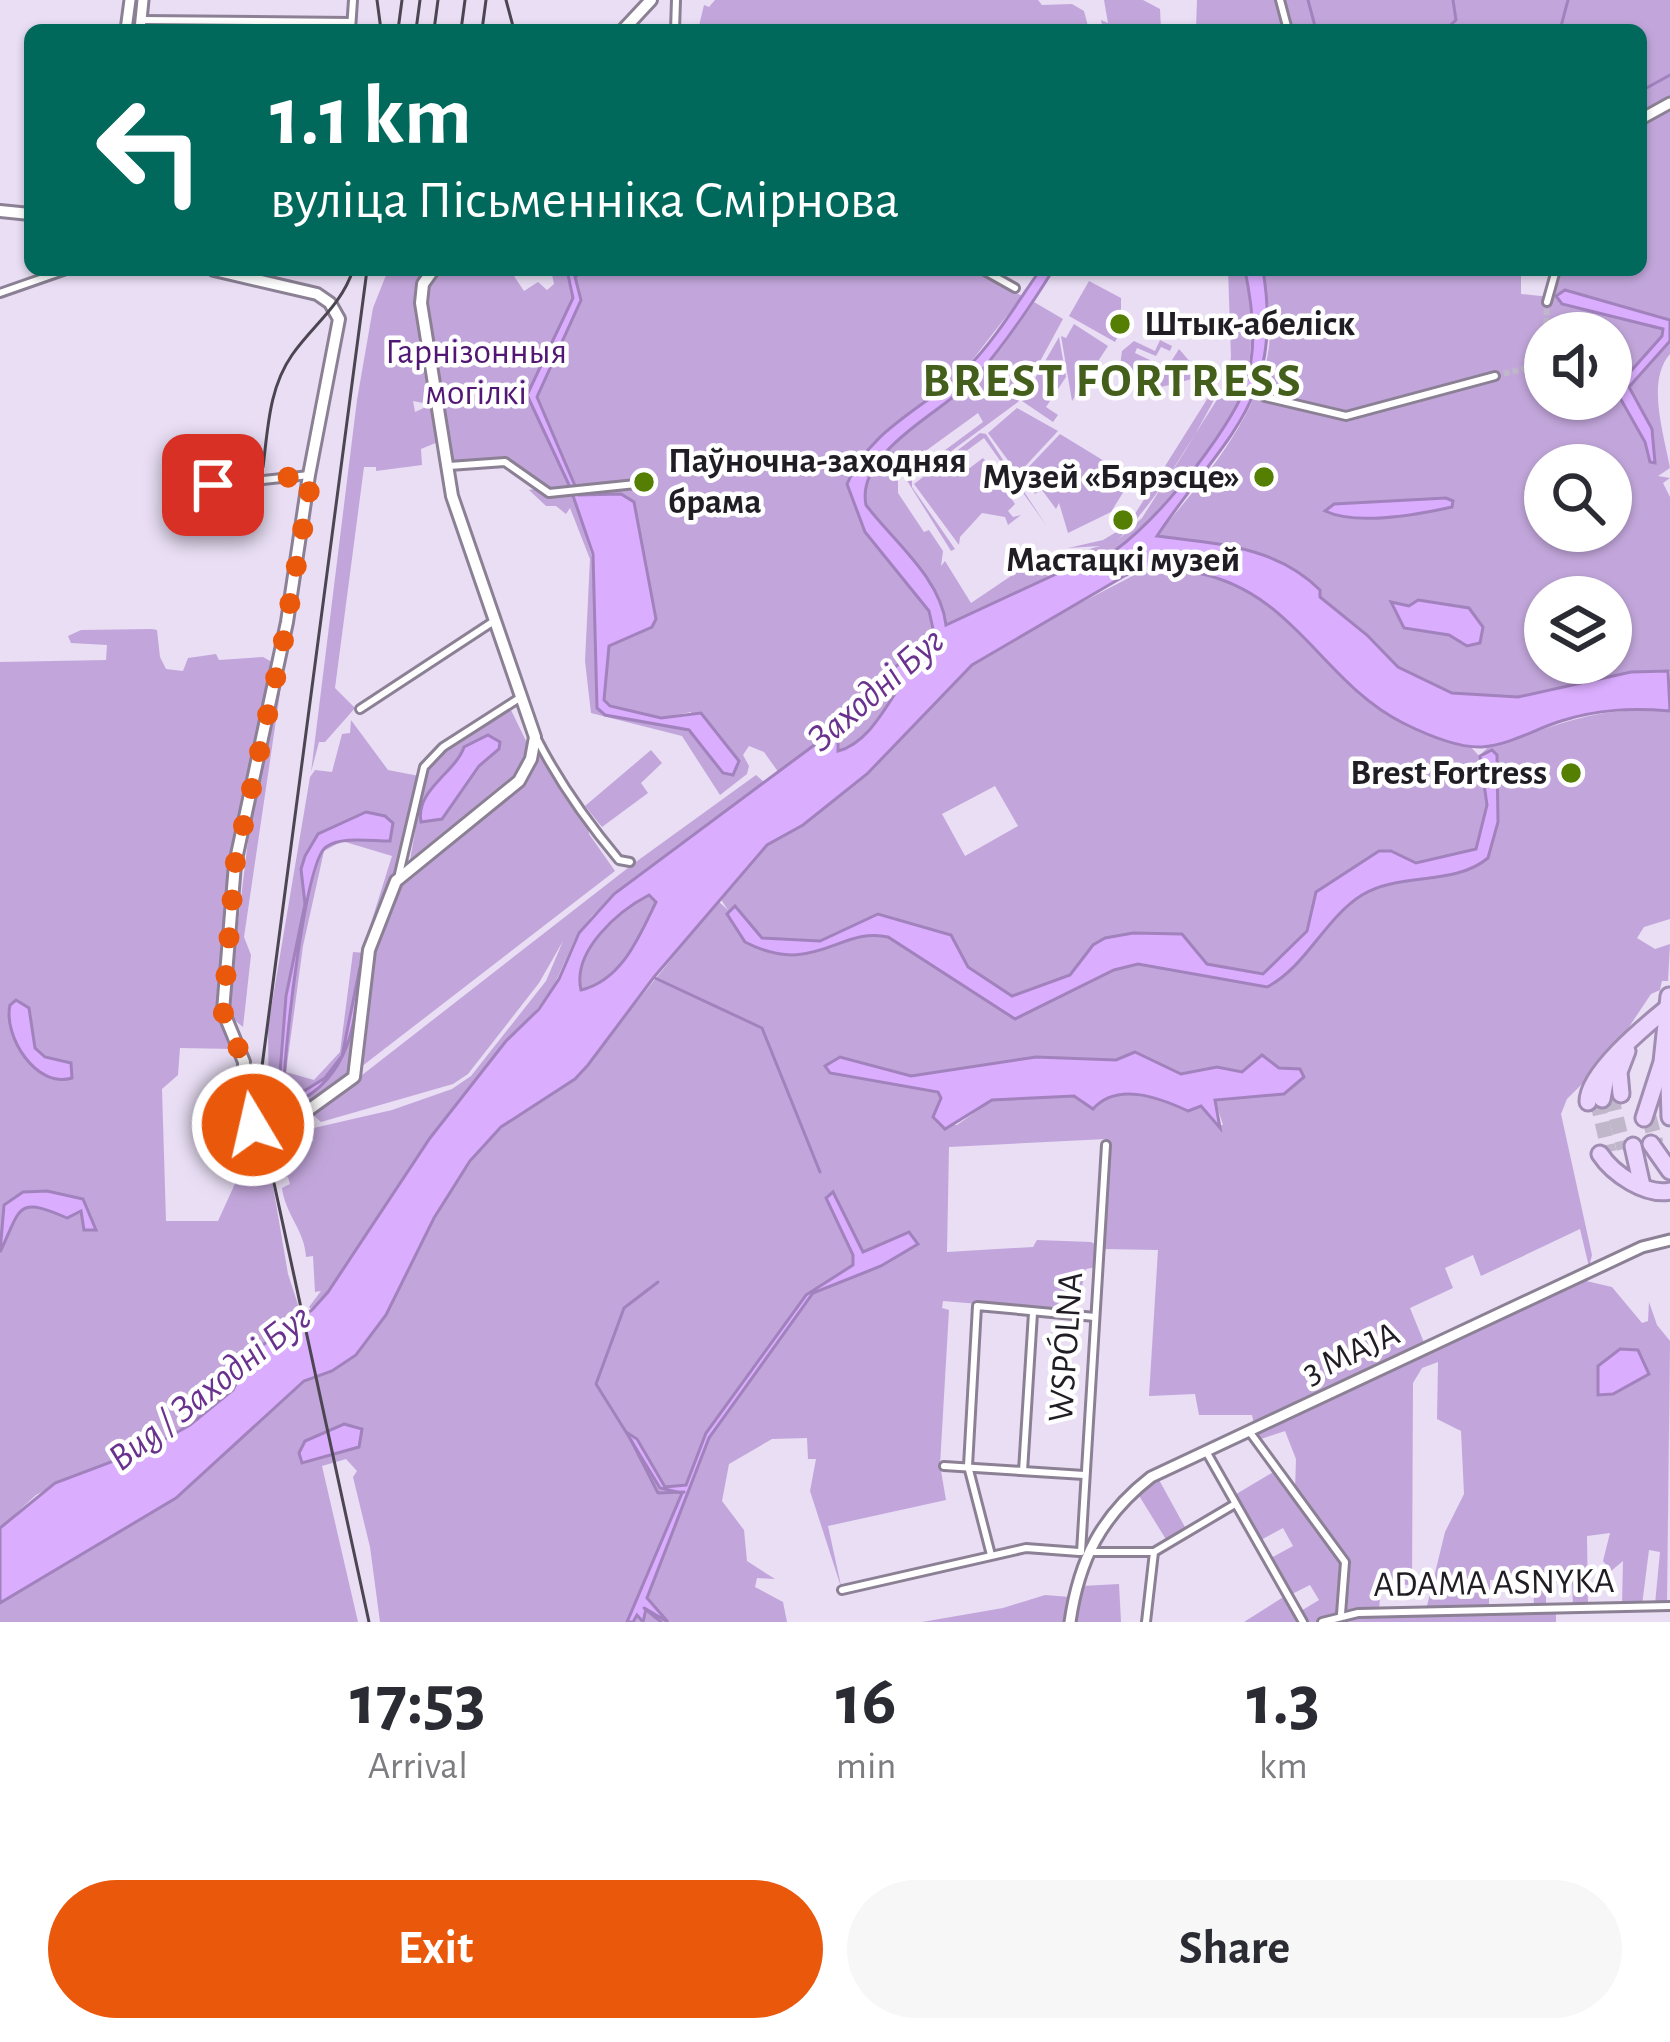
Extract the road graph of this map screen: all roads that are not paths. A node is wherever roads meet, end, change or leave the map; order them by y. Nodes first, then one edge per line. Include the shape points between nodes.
1 (651, 0) edge
2 (628, 24) edge
3 (49, 276) edge
4 (239, 276) edge
5 (429, 276) edge
6 (994, 276) edge
7 (1554, 276) edge
8 (1015, 288) dead end
9 (0, 293) edge
10 (1546, 302) tunnel mouth
11 (1495, 376) tunnel mouth
12 (1265, 397) dead end
13 (446, 466) junction
14 (309, 475) junction
15 (636, 484) dead end
16 (190, 488) dead end
17 (494, 621) junction
18 (521, 697) junction
19 (360, 709) dead end
20 (533, 733) junction
21 (411, 860) junction
22 (630, 862) dead end
23 (1667, 1008) edge
24 (1608, 1066) junction
25 (1670, 1087) edge
26 (1604, 1098) junction
27 (1648, 1112) tunnel mouth
28 (1670, 1117) tunnel mouth
29 (1106, 1145) dead end
30 (1621, 1162) dead end
31 (1670, 1191) edge
32 (1670, 1240) edge
33 (1034, 1312) junction
34 (1095, 1317) junction
35 (1249, 1431) junction
36 (1206, 1451) junction
37 (944, 1466) dead end
38 (968, 1466) junction
39 (1023, 1471) junction
40 (1085, 1475) junction
41 (1235, 1504) junction
42 (1154, 1552) junction
43 (1084, 1553) junction
44 (991, 1555) junction
45 (842, 1590) dead end
46 (1670, 1606) edge
47 (1341, 1614) junction
48 (1070, 1622) edge
49 (1146, 1622) edge
50 (1303, 1622) edge
51 (1322, 1622) edge

1 - 2 main road
3 - 9 street
4 - 14 main road via 317,295 334,308 338,328
5 - 13 main road via 421,303
6 - 8 street
7 - 10 street
11 - 12 street via 1346,416
13 - 15 street via 505,462 549,493
13 - 17 main road
14 - 16 street
14 - 21 main road via 235,864 223,1012 244,1062 248,1124 296,1119 354,1077 369,950
17 - 18 main road
17 - 19 street
18 - 20 main road
18 - 21 street via 424,767
20 - 21 main road via 519,781
20 - 22 street via 608,848
23 - 24 highway
23 - 25 highway
23 - 26 highway via 1624,1055
23 - 27 highway
24 - 26 highway
24 - 26 highway via 1614,1073
25 - 28 highway
29 - 34 street, WSPÓLNA
30 - 31 highway via 1656,1193
32 - 35 street, 3 MAJA
33 - 34 street
33 - 38 street via 977,1306
33 - 39 street
34 - 40 street, WSPÓLNA
35 - 36 street, 3 MAJA
35 - 47 street via 1345,1562
36 - 41 street
36 - 43 street, 3 MAJA via 1134,1491
37 - 38 street
38 - 39 street
38 - 44 street
39 - 40 street
40 - 43 street, WSPÓLNA
41 - 42 street
41 - 50 street
42 - 43 street
42 - 49 street
43 - 44 street via 1040,1546
43 - 48 street
44 - 45 street
46 - 47 street, ADAMA ASNYKA
47 - 51 street, ADAMA ASNYKA

